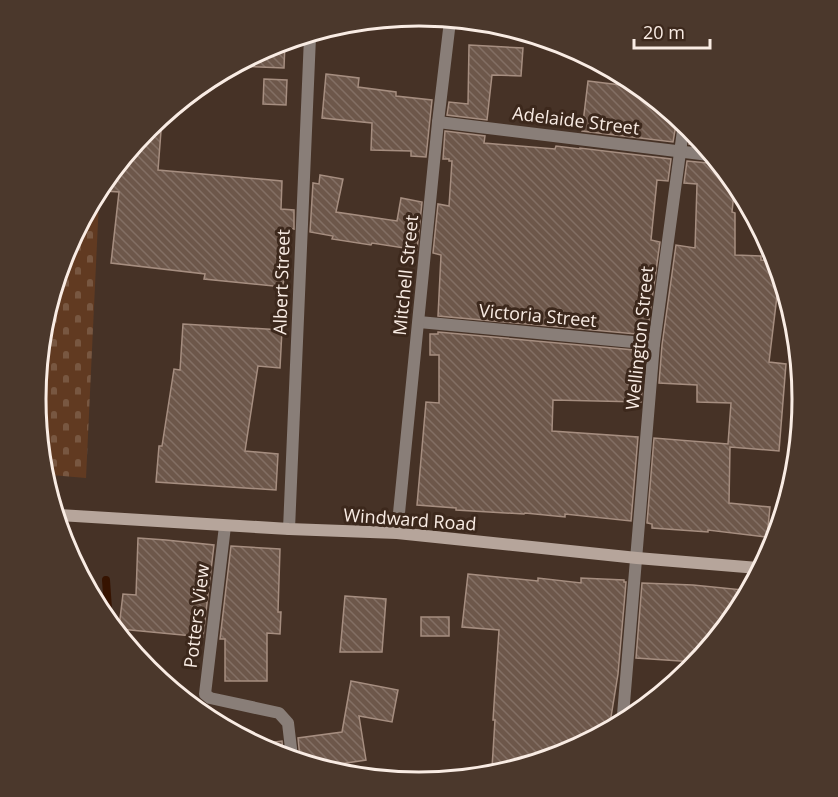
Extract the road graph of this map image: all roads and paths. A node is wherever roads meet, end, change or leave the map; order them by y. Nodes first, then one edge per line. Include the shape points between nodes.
1 (449, 27) edge
2 (310, 42) edge
3 (438, 122) junction
4 (683, 135) edge
5 (681, 151) junction
6 (700, 154) edge
7 (419, 322) junction
8 (654, 344) junction
9 (65, 515) edge
10 (225, 526) junction
11 (289, 529) junction
12 (397, 533) junction
13 (637, 558) junction
14 (752, 567) edge
15 (623, 711) edge
16 (291, 749) edge

1 - 3 street, Mitchell Street
2 - 11 street, Albert Street
3 - 5 street, Adelaide Street
3 - 7 street, Mitchell Street
4 - 5 street, Wellington Street
5 - 6 street, Adelaide Street
5 - 8 street, Wellington Street
7 - 8 street, Victoria Street
7 - 12 street, Mitchell Street
8 - 13 street, Wellington Street
9 - 10 main road, Windward Road
10 - 11 main road, Windward Road
10 - 16 street, Potters View via 205,694 279,713 288,723
11 - 12 main road, Windward Road
12 - 13 main road, Windward Road
13 - 14 main road, Windward Road
13 - 15 street, Wellington Street

